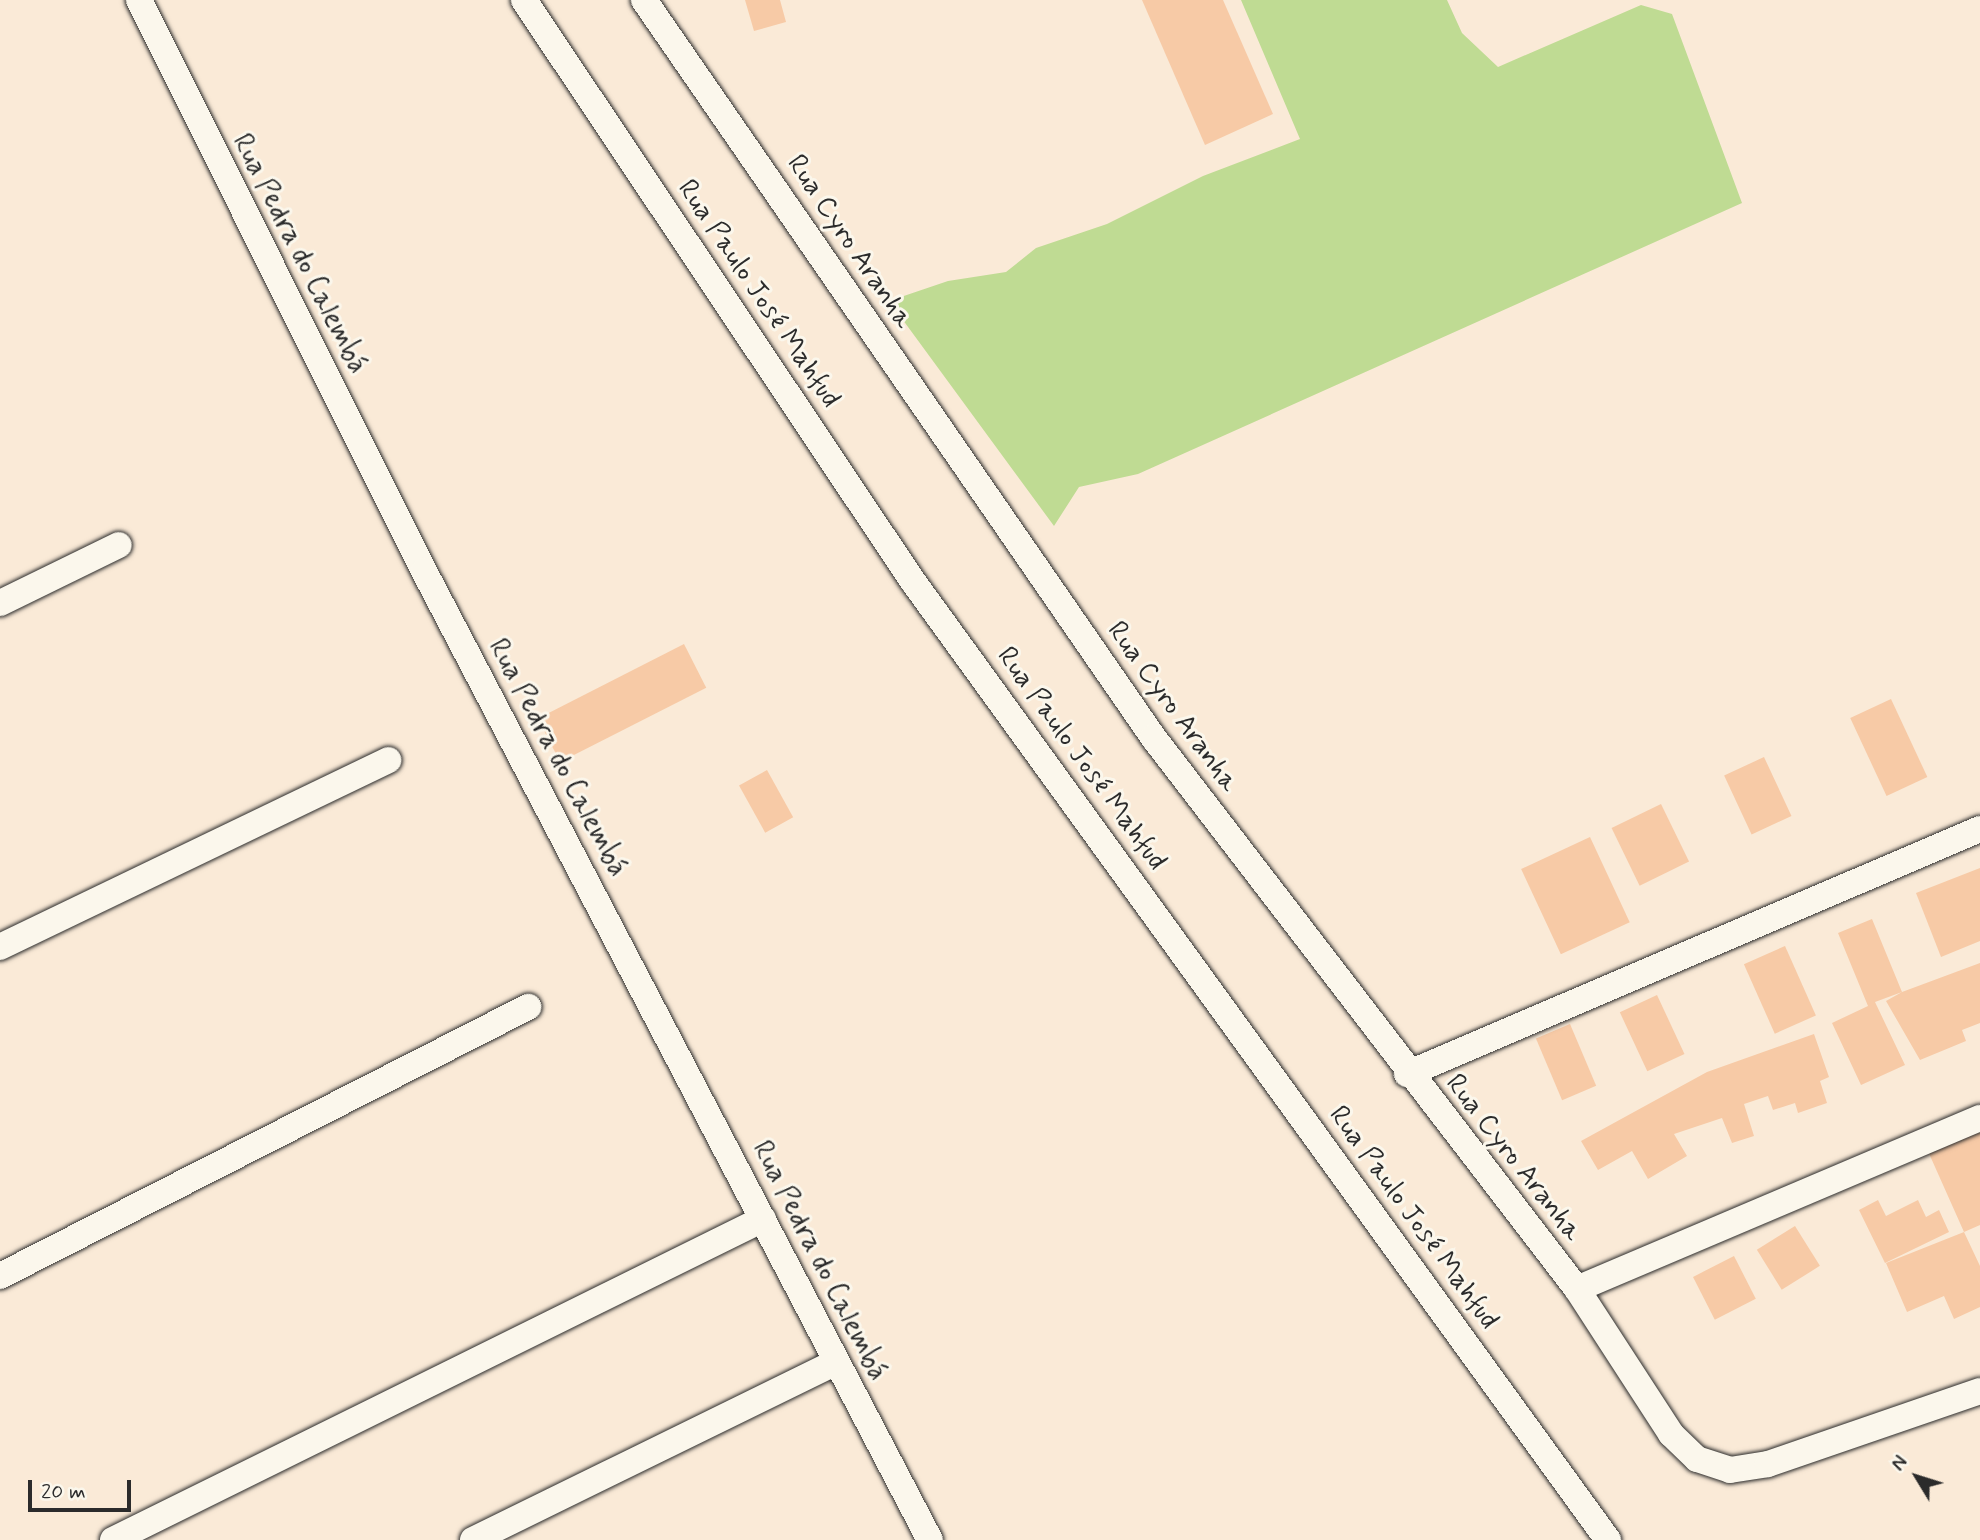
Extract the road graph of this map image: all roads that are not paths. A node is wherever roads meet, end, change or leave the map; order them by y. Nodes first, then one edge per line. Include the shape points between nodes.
1 (139, 0) edge
2 (524, 0) edge
3 (644, 0) edge
4 (119, 545) dead end
5 (0, 603) edge
6 (388, 760) dead end
7 (1980, 829) edge
8 (0, 947) edge
9 (528, 1007) dead end
10 (1408, 1074) junction
11 (1980, 1118) edge
12 (763, 1219) junction
13 (0, 1276) edge
14 (1577, 1289) junction
15 (836, 1362) junction
16 (1980, 1391) edge
17 (113, 1540) edge
18 (473, 1540) edge
19 (930, 1540) edge
20 (1608, 1540) edge

1 - 12 street, Rua Pedra do Calembá via 424,572
2 - 20 street, Rua Paulo José Mahfud via 912,580
3 - 10 street, Rua Cyro Aranha via 996,517
4 - 5 street
6 - 8 street
7 - 10 street
9 - 13 street
10 - 14 street, Rua Cyro Aranha
11 - 14 street
12 - 15 street, Rua Pedra do Calembá
12 - 17 street
14 - 16 street, Rua Cyro Aranha via 1671,1434 1697,1459 1730,1470 1768,1464
15 - 18 street
15 - 19 street, Rua Pedra do Calembá

